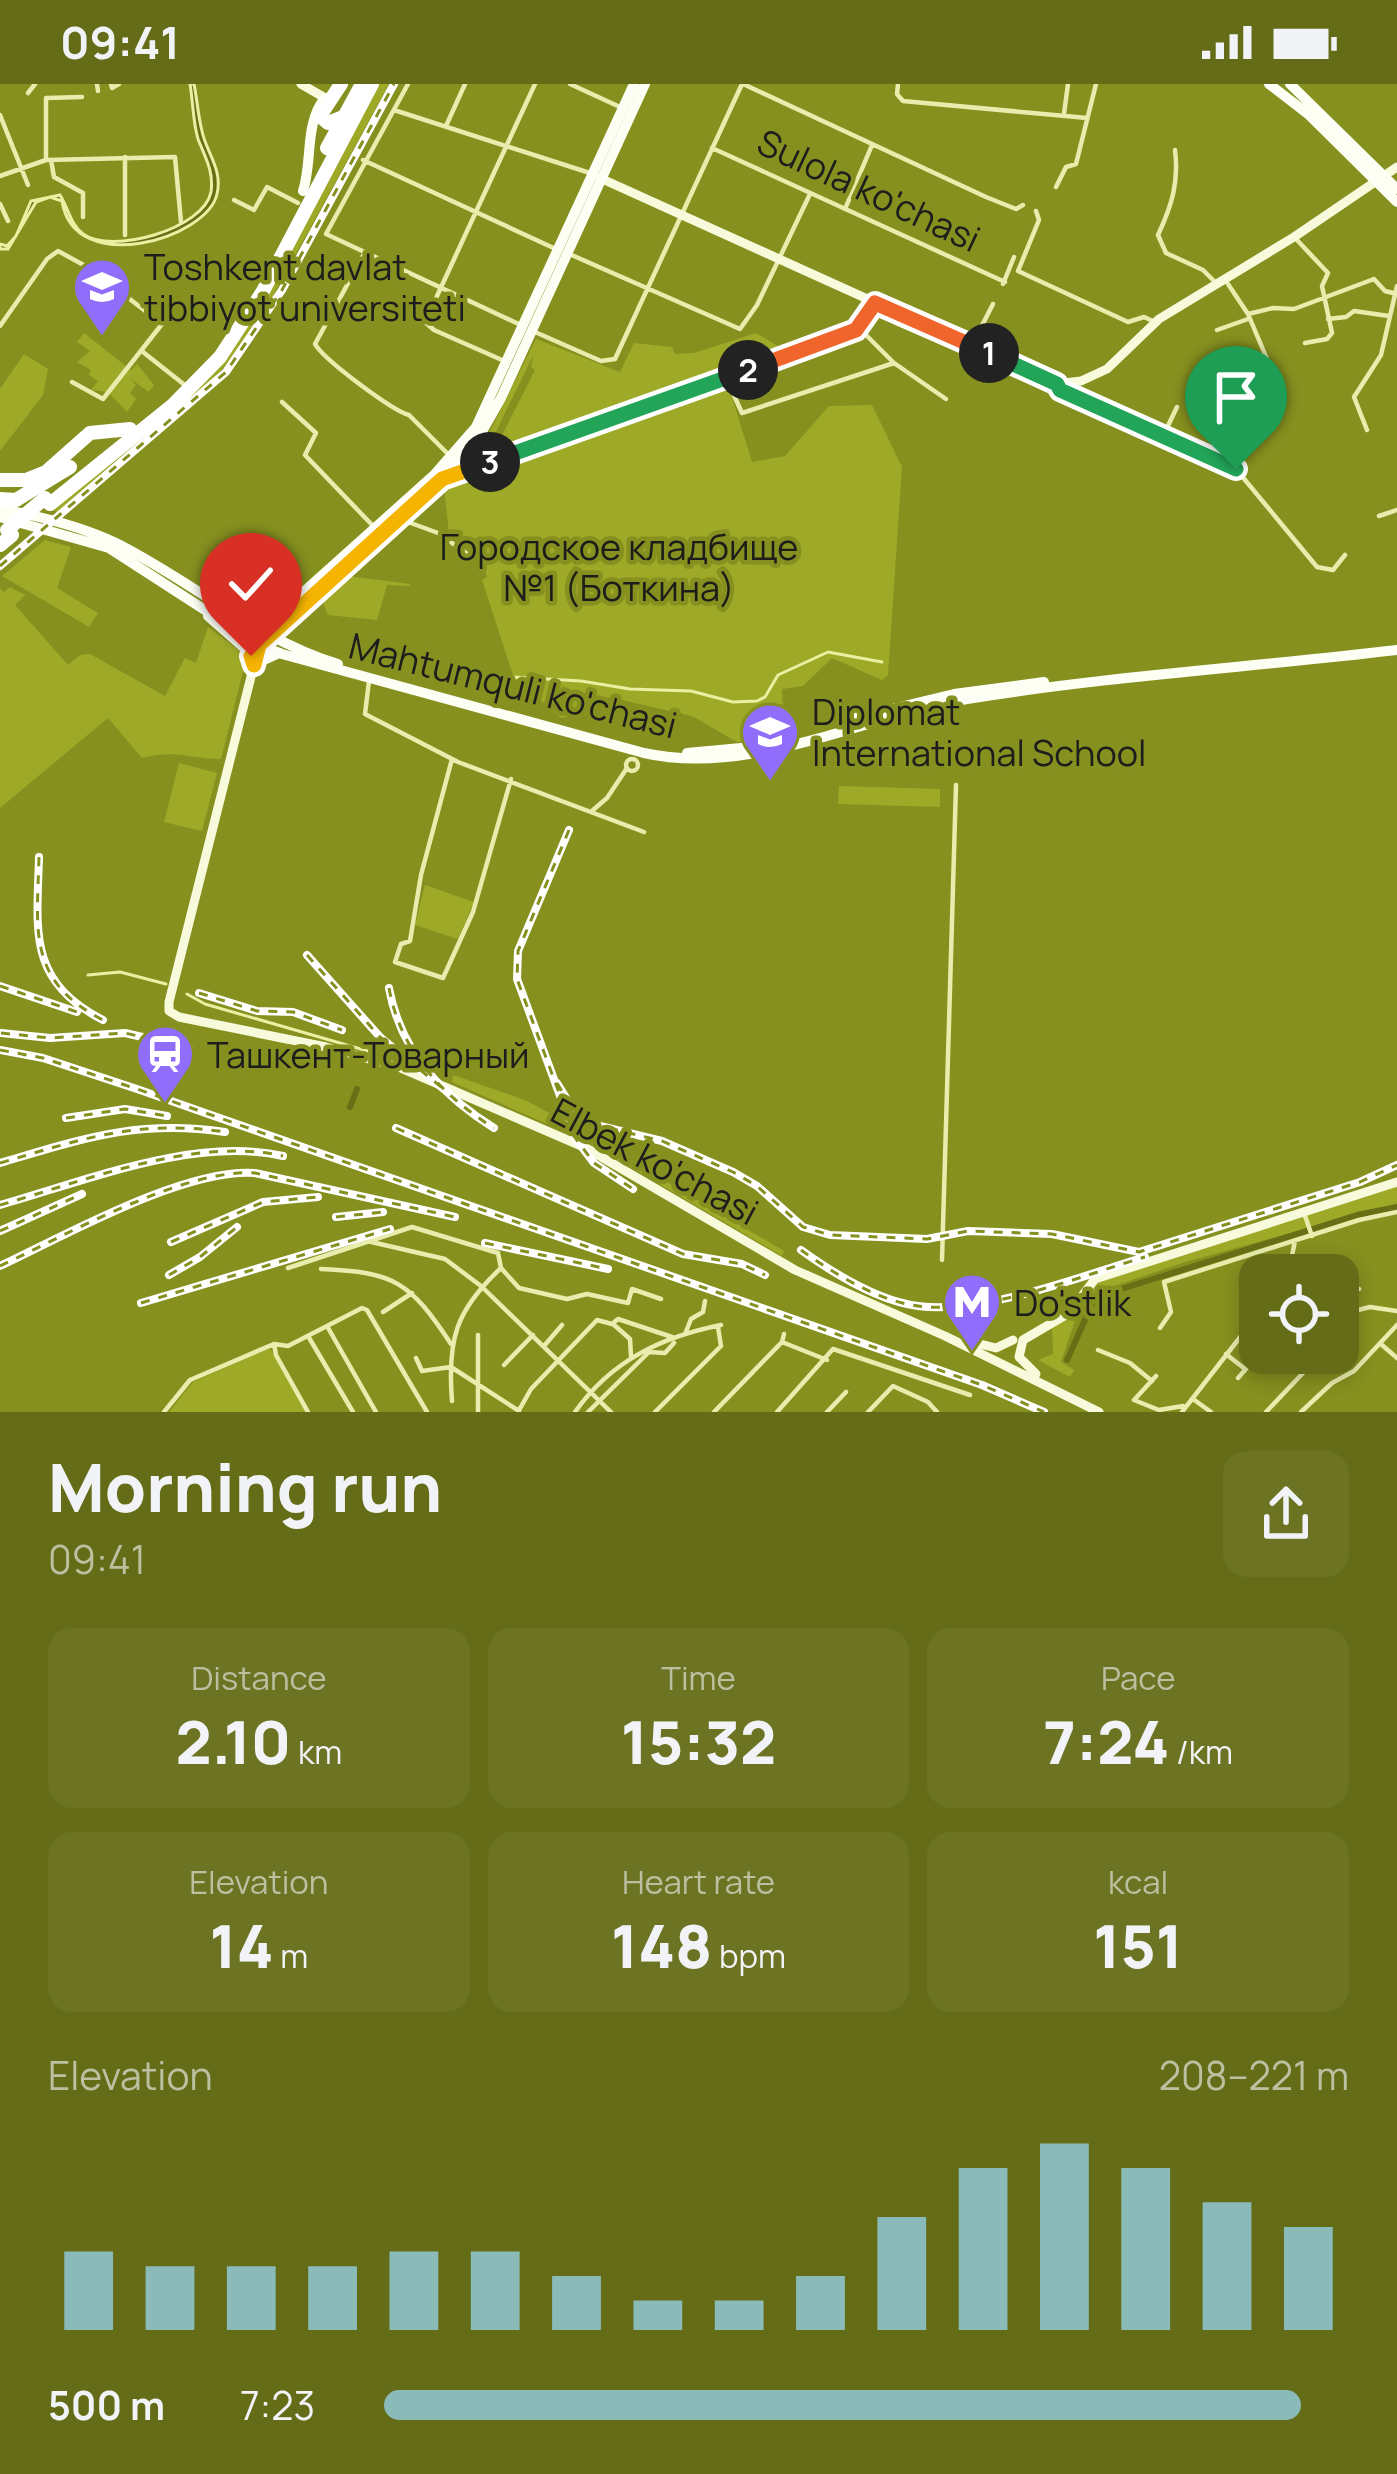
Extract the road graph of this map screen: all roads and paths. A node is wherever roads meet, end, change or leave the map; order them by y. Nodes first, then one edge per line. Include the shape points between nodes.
1 (34, 84) edge
2 (301, 84) edge
3 (339, 84) edge
4 (362, 84) edge
5 (372, 84) edge
6 (408, 84) edge
7 (465, 84) edge
8 (535, 84) edge
9 (570, 84) edge
10 (634, 84) edge
11 (645, 84) edge
12 (742, 84) edge
13 (898, 84) edge
14 (1068, 84) edge
15 (1096, 84) edge
16 (1269, 84) edge
17 (1290, 84) edge
18 (28, 93) dead end
19 (82, 97) dead end
20 (327, 99) junction
21 (623, 108) junction
22 (394, 110) junction
23 (0, 115) edge
24 (344, 116) junction
25 (1064, 116) junction
26 (1087, 118) junction
27 (446, 126) junction
28 (3, 129) edge
29 (506, 145) junction
30 (872, 145) junction
31 (712, 148) junction
32 (1175, 150) dead end
33 (124, 157) junction
34 (49, 160) junction
35 (363, 160) junction
36 (22, 166) junction
37 (0, 176) edge
38 (597, 176) junction
39 (1389, 179) edge
40 (28, 185) dead end
41 (1056, 187) dead end
42 (810, 194) junction
43 (300, 197) junction
44 (234, 200) dead end
45 (1397, 202) edge
46 (0, 204) edge
47 (1023, 205) dead end
48 (845, 209) junction
49 (474, 211) junction
50 (1036, 211) dead end
51 (681, 214) junction
52 (83, 217) dead end
53 (8, 221) dead end
54 (181, 222) dead end
55 (125, 235) dead end
56 (1295, 239) junction
57 (364, 252) junction
58 (563, 252) junction
59 (1014, 257) dead end
60 (781, 258) junction
61 (1221, 287) junction
62 (440, 288) junction
63 (647, 290) junction
64 (1395, 290) edge
65 (1324, 299) junction
66 (875, 303) junction
67 (993, 304) dead end
68 (1248, 316) junction
69 (1389, 316) junction
70 (1328, 319) junction
71 (1155, 324) junction
72 (0, 326) edge
73 (528, 328) junction
74 (859, 328) junction
75 (1217, 330) dead end
76 (1305, 344) dead end
77 (971, 346) junction
78 (143, 352) junction
79 (507, 362) junction
80 (894, 363) junction
81 (1272, 371) dead end
82 (727, 378) junction
83 (72, 382) dead end
84 (186, 387) junction
85 (1058, 387) junction
86 (946, 399) dead end
87 (281, 402) dead end
88 (1178, 407) dead end
89 (130, 429) junction
90 (1366, 430) dead end
91 (1163, 435) junction
92 (472, 442) junction
93 (94, 449) junction
94 (451, 458) junction
95 (492, 461) junction
96 (442, 479) junction
97 (0, 480) edge
98 (0, 499) edge
99 (48, 501) junction
100 (1397, 510) edge
101 (1379, 516) dead end
102 (403, 521) junction
103 (3, 529) edge
104 (381, 529) junction
105 (1345, 555) dead end
106 (473, 558) dead end
107 (193, 601) junction
108 (239, 617) junction
109 (281, 620) junction
110 (264, 638) junction
111 (1397, 647) edge
112 (281, 654) junction
113 (322, 659) junction
114 (254, 665) junction
115 (362, 676) junction
116 (954, 698) junction
117 (452, 759) junction
118 (628, 759) junction
119 (511, 779) junction
120 (956, 785) dead end
121 (592, 811) junction
122 (644, 832) dead end
123 (169, 1001) junction
124 (1397, 1182) edge
125 (1304, 1211) junction
126 (1397, 1212) edge
127 (1310, 1231) junction
128 (367, 1241) dead end
129 (1295, 1241) junction
130 (1292, 1254) edge
131 (942, 1260) dead end
132 (288, 1268) dead end
133 (501, 1268) junction
134 (321, 1269) dead end
135 (481, 1286) junction
136 (412, 1293) junction
137 (661, 1299) dead end
138 (705, 1301) dead end
139 (628, 1303) junction
140 (1359, 1310) edge
141 (1397, 1311) edge
142 (383, 1312) dead end
143 (615, 1322) junction
144 (562, 1325) dead end
145 (1047, 1325) junction
146 (1397, 1325) edge
147 (327, 1326) junction
148 (1160, 1328) dead end
149 (685, 1334) junction
150 (478, 1335) dead end
151 (533, 1335) junction
152 (308, 1336) junction
153 (1239, 1338) edge
154 (673, 1340) junction
155 (1009, 1343) junction
156 (274, 1344) junction
157 (451, 1344) junction
158 (1382, 1345) junction
159 (544, 1346) junction
160 (1098, 1350) dead end
161 (1018, 1354) junction
162 (1226, 1354) junction
163 (631, 1356) junction
164 (416, 1358) dead end
165 (1397, 1358) edge
166 (559, 1359) junction
167 (827, 1360) junction
168 (1004, 1364) junction
169 (504, 1365) dead end
170 (1239, 1365) edge
171 (451, 1367) junction
172 (1242, 1374) edge
173 (1302, 1374) edge
174 (1238, 1378) dead end
175 (476, 1385) junction
176 (590, 1390) junction
177 (846, 1392) dead end
178 (970, 1395) dead end
179 (599, 1400) junction
180 (452, 1401) dead end
181 (1191, 1401) junction
182 (164, 1412) edge
183 (308, 1412) edge
184 (353, 1412) edge
185 (376, 1412) edge
186 (427, 1412) edge
187 (478, 1412) edge
188 (519, 1412) edge
189 (575, 1412) edge
190 (588, 1412) edge
191 (611, 1412) edge
192 (656, 1412) edge
193 (714, 1412) edge
194 (777, 1412) edge
195 (827, 1412) edge
196 (868, 1412) edge
197 (938, 1412) edge
198 (1102, 1412) edge
199 (1182, 1412) edge
200 (1211, 1412) edge
201 (1266, 1412) edge
202 (1301, 1412) edge

1 - 18 street
2 - 20 main road
3 - 20 highway
4 - 24 highway
5 - 84 highway via 262,291 222,355
6 - 22 street
7 - 27 street
8 - 29 street
9 - 21 street
10 - 21 main road
11 - 38 main road
12 - 30 street
12 - 31 street
13 - 25 street via 903,100
14 - 25 street
15 - 26 street
16 - 39 main road
17 - 39 main road
19 - 34 street via 46,98
20 - 24 highway via 322,120
20 - 43 main road via 312,117
21 - 38 main road
22 - 27 street
22 - 35 street
23 - 28 street
24 - 43 highway
25 - 26 street
26 - 41 street via 1076,164 1066,166
27 - 29 street
28 - 36 street
29 - 38 street
29 - 49 street
30 - 47 street via 1011,207
30 - 48 street
31 - 42 street, Sulola ko'chasi
31 - 51 street
32 - 61 street via 1174,200 1158,235 1166,253
33 - 34 street
33 - 54 street via 176,158
33 - 55 street
34 - 36 street
34 - 52 street via 54,177 83,193
35 - 49 street
35 - 57 street via 326,234
36 - 37 street
36 - 40 street
38 - 51 main road
38 - 58 main road
39 - 45 main road
39 - 56 main road
42 - 48 street, Sulola ko'chasi
42 - 60 street
43 - 44 street via 267,187 254,210
43 - 84 highway via 239,315
46 - 53 street
48 - 59 street, Sulola ko'chasi via 1004,283
49 - 58 street
49 - 62 street
50 - 71 street via 1017,270 1128,322 1144,317
51 - 60 main road
51 - 63 street
56 - 61 main road
56 - 65 street via 1328,273
57 - 62 street
57 - 94 street via 315,344
58 - 63 street
58 - 73 main road
60 - 63 street via 740,329
60 - 66 main road
61 - 68 street
61 - 71 main road
62 - 73 street
62 - 79 street via 425,322
63 - 73 street via 612,362
64 - 65 street via 1375,279
64 - 69 street
65 - 68 street
65 - 70 street
66 - 74 main road
66 - 77 main road
67 - 77 street
68 - 75 street
68 - 81 street
69 - 70 street via 1354,311
69 - 90 street via 1381,355 1354,397
70 - 76 street via 1330,336
71 - 85 main road via 1103,371
72 - 78 street via 58,251 162,324
73 - 79 main road
73 - 92 main road
74 - 80 street
74 - 82 main road
77 - 85 main road
78 - 83 street via 104,399
78 - 84 street
79 - 92 main road
80 - 82 street via 742,413
80 - 86 street
82 - 95 main road
84 - 89 highway
84 - 99 highway
85 - 91 street
87 - 104 street via 316,433 305,454
88 - 91 street
89 - 93 highway
89 - 97 highway via 88,434 49,471
91 - 105 street via 1239,471 1317,567 1334,570
92 - 94 main road
92 - 95 main road
92 - 96 main road
93 - 98 highway via 15,501
93 - 99 highway
94 - 104 main road
95 - 96 main road
96 - 102 main road
99 - 103 highway, bridge
100 - 101 street
102 - 104 main road
102 - 106 street
103 - 107 main road, Mahtumquli ko'chasi via 100,544
103 - 108 main road, Mahtumquli ko'chasi via 62,524 111,541
104 - 109 main road
107 - 110 main road, Mahtumquli ko'chasi
107 - 114 main road
108 - 109 main road
108 - 110 main road, Mahtumquli ko'chasi
109 - 110 main road
109 - 113 main road via 284,640
110 - 112 main road, Mahtumquli ko'chasi
110 - 113 main road, Mahtumquli ko'chasi
110 - 114 main road
111 - 116 main road, Mahtumquli ko'chasi
112 - 114 main road
112 - 115 main road, Mahtumquli ko'chasi
113 - 115 main road, Mahtumquli ko'chasi
114 - 123 main road
115 - 116 main road, Mahtumquli ko'chasi via 683,753 741,750 896,702
115 - 117 street via 365,713
115 - 118 main road, Mahtumquli ko'chasi
116 - 118 main road, Mahtumquli ko'chasi via 733,759
117 - 119 street
117 - 119 street via 410,941 400,944 395,962 443,978 472,912
118 - 121 street
119 - 121 street
120 - 131 street
121 - 122 street
123 - 155 main road, Elbek ko'chasi via 180,1011 377,1055 432,1076 588,1144 796,1266 986,1348
123 - 168 main road, Elbek ko'chasi via 178,1018 388,1064 586,1148 795,1270
124 - 125 main road, Elbek ko'chasi
125 - 127 street
125 - 145 main road, Elbek ko'chasi via 1095,1279 1069,1313
126 - 127 street
127 - 129 street
128 - 135 street via 445,1259
129 - 130 street
129 - 148 street via 1164,1282 1171,1310
132 - 133 street via 416,1227 494,1251
133 - 135 street
133 - 139 street via 519,1288
134 - 136 street via 371,1273
135 - 151 street
135 - 157 street
136 - 142 street
136 - 157 street
137 - 139 street via 632,1289
138 - 149 street
139 - 143 street
140 - 141 street
143 - 154 street
143 - 163 street via 630,1339
143 - 166 street via 597,1320
144 - 159 street
145 - 155 main road, Elbek ko'chasi
145 - 161 main road, Elbek ko'chasi via 1026,1336
146 - 158 street
147 - 152 street
147 - 185 street
147 - 186 street via 368,1310
149 - 154 street
149 - 192 street via 720,1326 721,1346
150 - 175 street
151 - 159 street
151 - 169 street
152 - 156 street
152 - 184 street
153 - 162 street
154 - 163 street
154 - 179 street
155 - 161 main road
155 - 168 main road via 998,1356
156 - 182 street via 190,1380
156 - 183 street
157 - 171 street
158 - 165 street
158 - 202 street
159 - 166 street
160 - 181 street via 1154,1379 1134,1400 1159,1410
161 - 168 main road, Elbek ko'chasi
161 - 198 main road via 1036,1374
162 - 170 street
162 - 181 street
163 - 176 street
164 - 171 street via 422,1371
166 - 176 street
166 - 188 street
167 - 178 street via 833,1349
167 - 193 street via 783,1338
167 - 194 street
168 - 198 main road, Elbek ko'chasi
171 - 175 street
171 - 180 street
172 - 174 street
173 - 201 street
175 - 187 street
175 - 188 street
176 - 179 street
176 - 189 street
177 - 195 street
179 - 190 street
179 - 191 street
181 - 199 street
181 - 200 street
196 - 197 street via 893,1386

